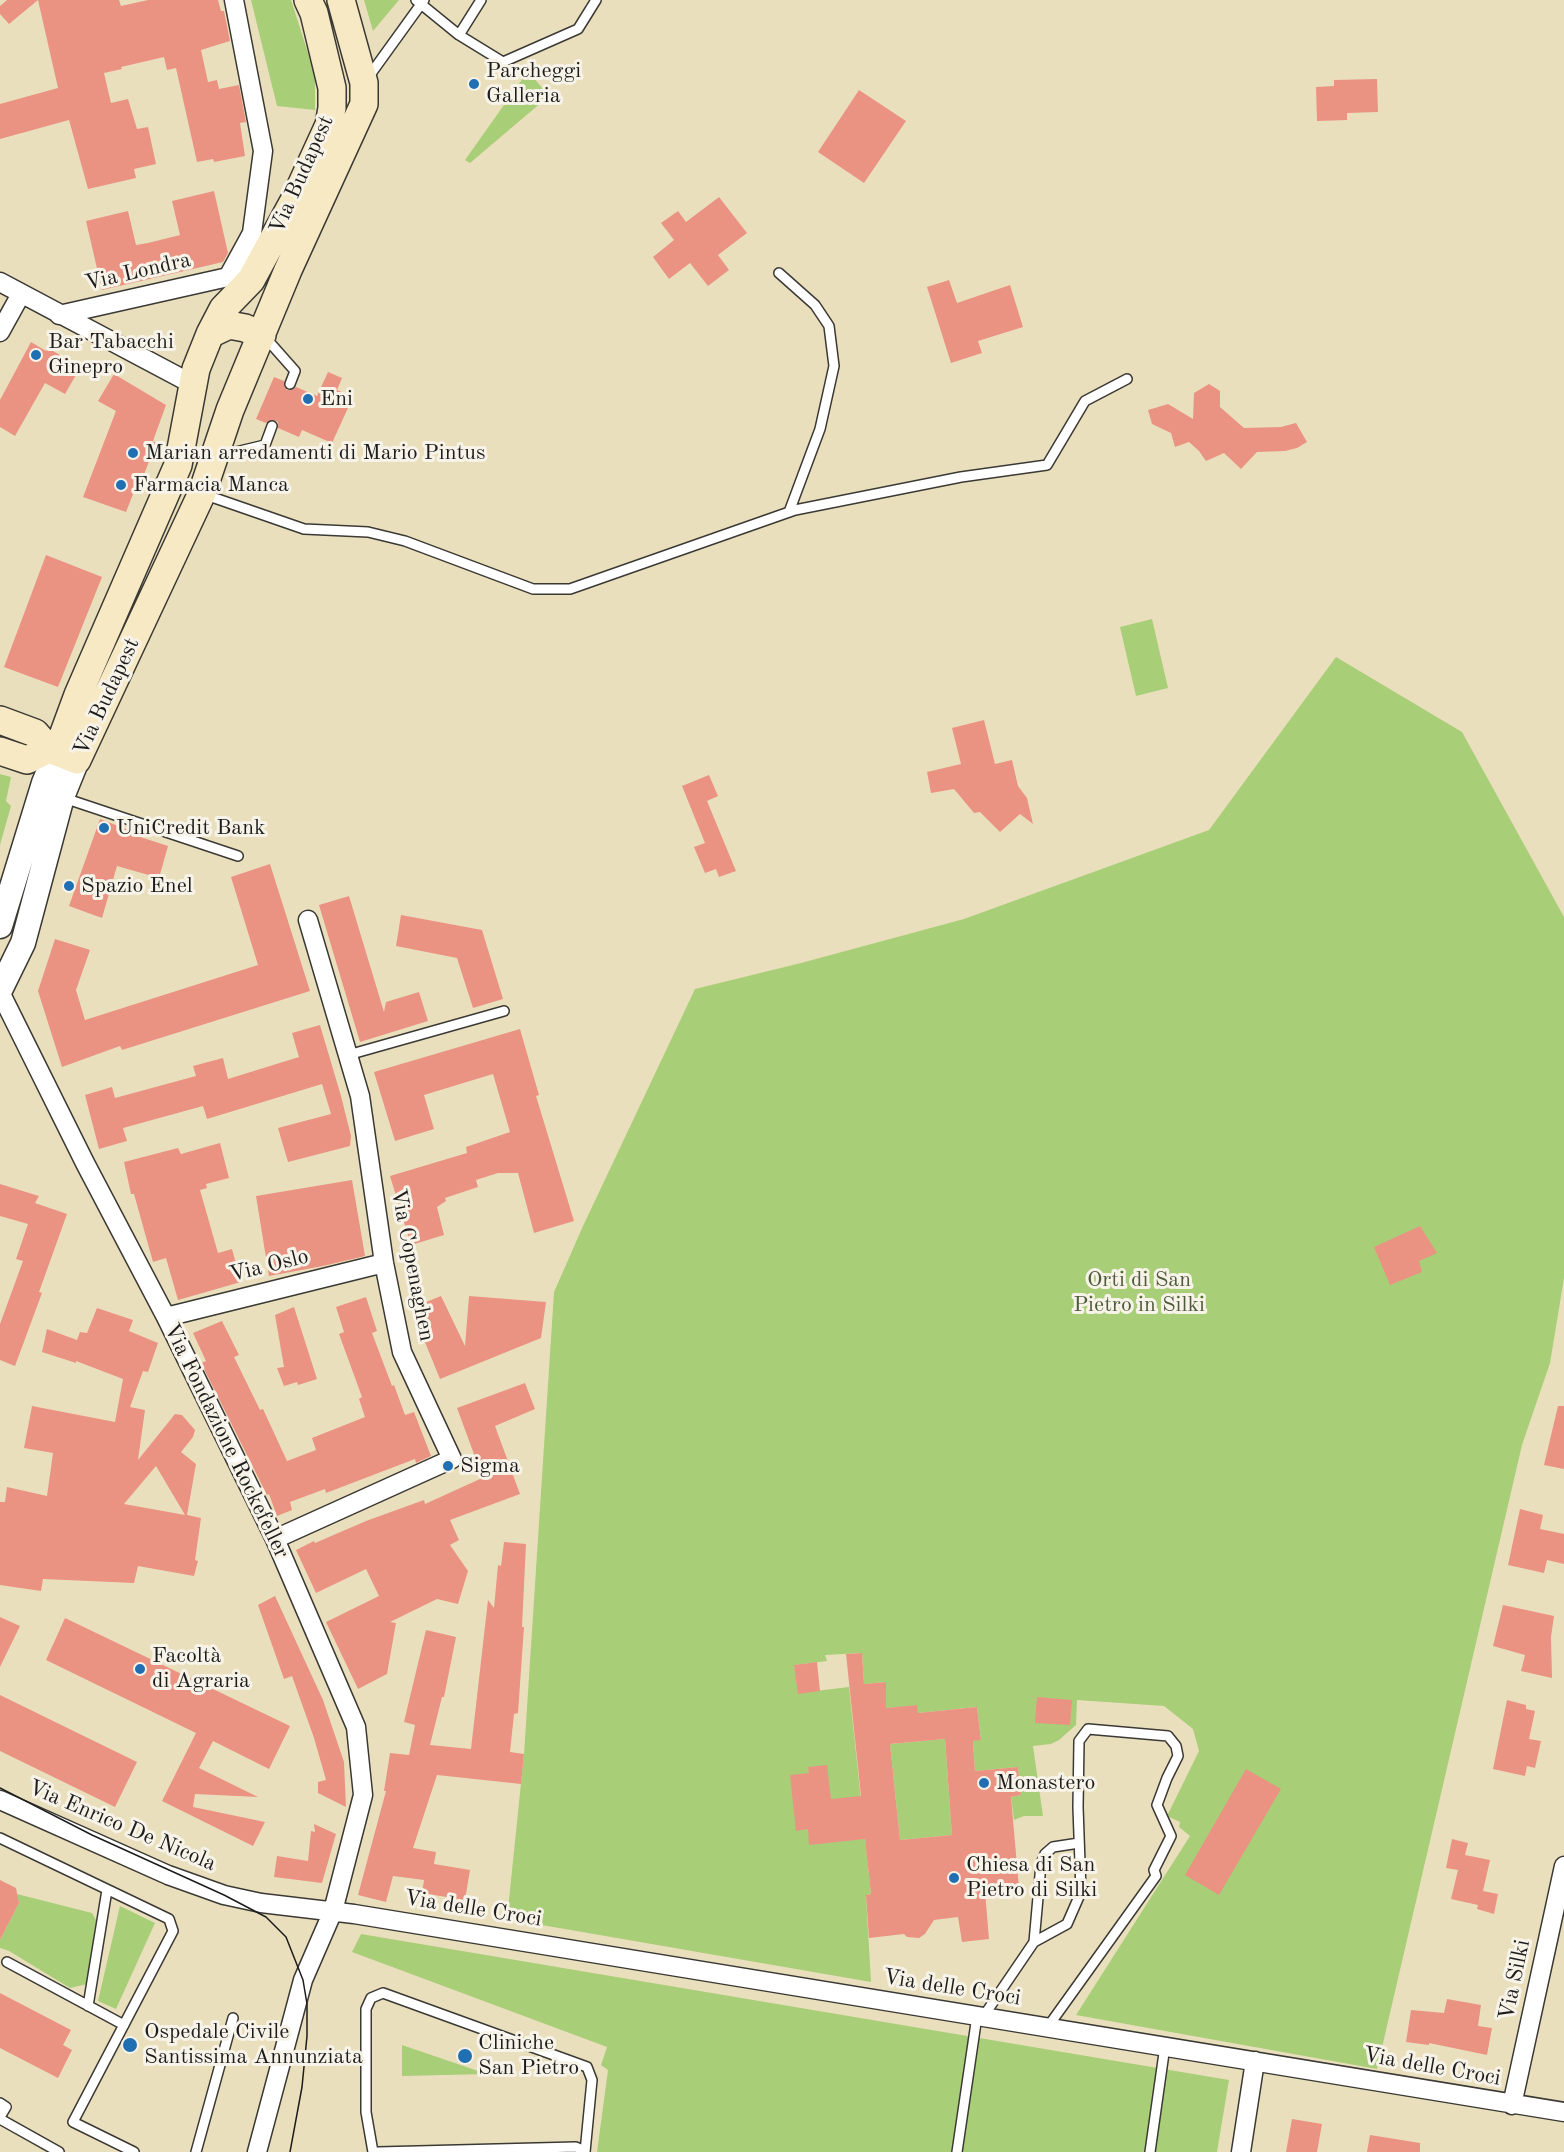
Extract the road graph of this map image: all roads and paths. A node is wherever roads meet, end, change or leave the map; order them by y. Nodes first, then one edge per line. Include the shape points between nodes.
1 (234, 0) edge
2 (308, 0) edge
3 (341, 0) edge
4 (481, 0) edge
5 (596, 0) edge
6 (420, 2) edge
7 (459, 35) junction
8 (364, 83) junction
9 (779, 273) dead end
10 (228, 277) joint
11 (0, 282) edge
12 (21, 294) junction
13 (59, 315) junction
14 (0, 332) edge
15 (210, 334) junction
16 (262, 335) junction
17 (1127, 379) dead end
18 (290, 384) dead end
19 (194, 385) junction
20 (230, 411) junction
21 (272, 426) dead end
22 (214, 457) junction
23 (202, 493) junction
24 (789, 512) junction
25 (0, 720) edge
26 (0, 751) edge
27 (61, 754) junction
28 (62, 797) junction
29 (238, 856) dead end
30 (308, 920) dead end
31 (0, 927) edge
32 (0, 991) edge
33 (504, 1011) dead end
34 (348, 1055) junction
35 (384, 1263) junction
36 (166, 1317) junction
37 (275, 1539) junction
38 (0, 1800) edge
39 (0, 1838) edge
40 (1079, 1843) junction
41 (1564, 1866) edge
42 (107, 1890) junction
43 (333, 1911) junction
44 (1034, 1942) junction
45 (7, 1962) dead end
46 (88, 2006) junction
47 (980, 2016) junction
48 (233, 2018) dead end
49 (124, 2025) junction
50 (1047, 2028) junction
51 (1165, 2046) junction
52 (1255, 2061) junction
53 (0, 2103) edge
54 (1512, 2105) junction
55 (1564, 2112) edge
56 (0, 2118) edge
57 (582, 2150) edge
58 (438, 2151) edge
59 (59, 2152) edge
60 (134, 2152) edge
61 (196, 2152) edge
62 (257, 2152) edge
63 (376, 2152) edge
64 (402, 2152) edge
65 (957, 2152) edge
66 (1150, 2152) edge
67 (1241, 2152) edge

1 - 10 street, Via Budapest via 262,151 252,233
2 - 15 main road, Via Budapest via 332,88 329,125 251,280 223,309
3 - 8 main road, Via Budapest
4 - 7 lane
5 - 7 lane via 578,29 503,62
6 - 7 lane
6 - 8 lane
8 - 16 main road, Via Budapest via 364,104 356,125
9 - 24 lane via 815,305 829,326 834,366 820,429
10 - 13 street, Via Londra
11 - 12 street, Via Londra
12 - 13 street, Via Londra
12 - 14 street
13 - 19 street, Via Londra
15 - 16 main road via 229,325
15 - 19 main road, Via Budapest
16 - 18 lane via 295,372
16 - 20 main road, Via Budapest
17 - 24 lane via 1085,401 1047,465 961,477
19 - 20 main road via 201,398
19 - 27 main road, Via Budapest via 178,465 78,695
20 - 22 main road, Via Budapest
21 - 22 lane via 265,444
22 - 23 main road, Via Budapest
23 - 24 lane via 304,529 368,532 405,541 533,589 570,589
23 - 27 main road, Via Budapest
25 - 27 main road via 35,733
26 - 27 main road via 27,760
27 - 28 street, Via Budapest
27 - 31 street, Via Budapest via 44,783
28 - 29 lane
28 - 32 street, Via Budapest via 22,943
30 - 34 street, Via Copenaghen
32 - 36 street, Via Fondazione Rockefeller
33 - 34 lane
34 - 35 street, Via Copenaghen via 360,1096
35 - 36 street, Via Oslo
35 - 37 street, Via Copenaghen via 402,1352 452,1459
36 - 37 street, Via Fondazione Rockefeller
37 - 43 street, Via Fondazione Rockefeller via 356,1727 363,1795
38 - 43 street, Via Enrico De Nicola via 168,1875 224,1895 261,1904
39 - 42 lane
40 - 44 lane via 1081,1892 1067,1924
40 - 44 lane via 1053,1847 1045,1854
40 - 50 lane via 1079,1741 1088,1729 1168,1736 1178,1756 1157,1805 1171,1836 1154,1870 1156,1876
41 - 54 street, Via Silki
42 - 46 lane
42 - 49 lane via 169,1919 173,1931
43 - 47 street, Via delle Croci
43 - 62 street, Via Fondazione Rockefeller via 303,1980
44 - 47 lane
45 - 46 lane
46 - 49 lane
47 - 50 street, Via delle Croci
47 - 65 lane
48 - 61 lane
49 - 60 lane via 73,2122
50 - 51 street, Via delle Croci
51 - 52 street, Via delle Croci
51 - 66 lane
52 - 54 street, Via delle Croci
52 - 67 street
53 - 56 lane via 6,2107
54 - 55 street, Via delle Croci
56 - 59 lane
57 - 58 lane
57 - 63 lane via 592,2080 587,2067 383,1993 371,1998 366,2010 366,2112
58 - 64 lane
63 - 64 lane

